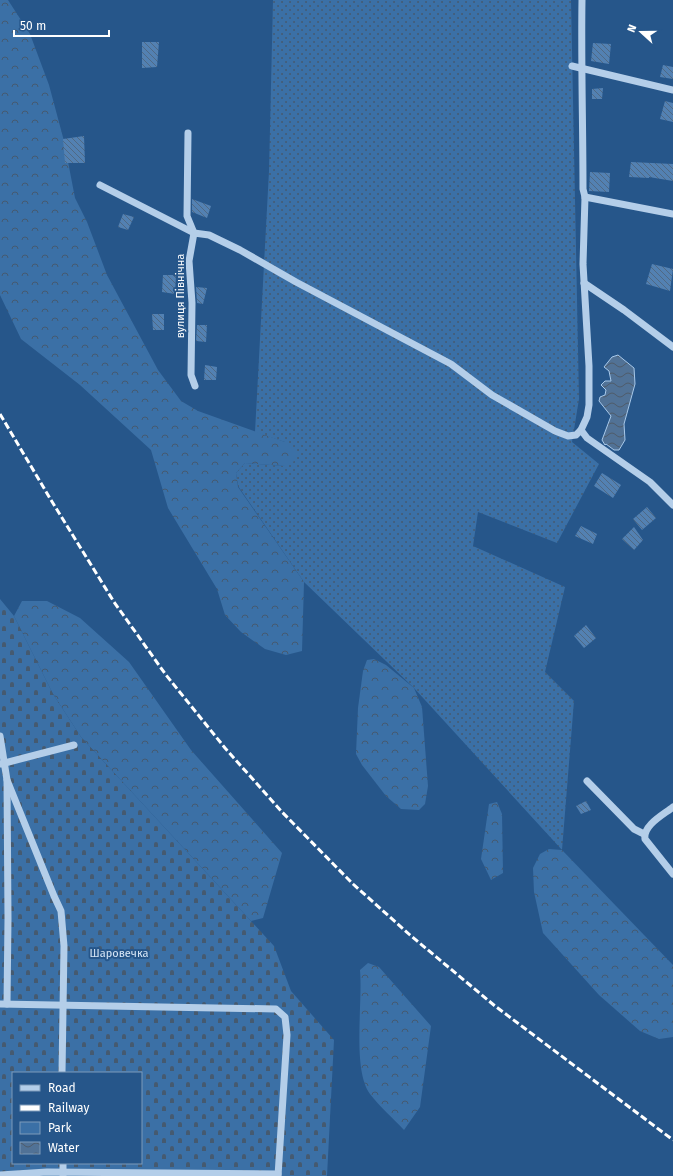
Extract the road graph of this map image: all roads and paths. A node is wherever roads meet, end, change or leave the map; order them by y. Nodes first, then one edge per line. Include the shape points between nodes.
1 (582, 0) edge
2 (572, 66) dead end
3 (580, 69) junction
4 (673, 90) edge
5 (188, 133) dead end
6 (100, 185) dead end
7 (585, 197) junction
8 (673, 214) edge
9 (194, 233) junction
10 (584, 283) junction
11 (673, 347) edge
12 (195, 386) dead end
13 (581, 430) junction
14 (673, 505) edge
15 (0, 736) edge
16 (74, 745) dead end
17 (2, 764) edge
18 (7, 780) junction
19 (587, 781) dead end
20 (673, 807) edge
21 (644, 834) junction
22 (673, 874) edge
23 (3, 1004) edge
24 (62, 1005) junction
25 (62, 1072) edge
26 (63, 1174) edge
27 (0, 1175) edge
28 (278, 1175) edge

1 - 3 street
2 - 3 street
3 - 4 street
3 - 7 street via 582,189
5 - 9 street via 187,216
6 - 9 street
7 - 8 street
7 - 10 street
9 - 12 street, вулиця Північна via 189,261 192,303 191,368
9 - 13 street via 209,235 221,241 451,364 492,396 555,431 568,436 576,435
10 - 11 street
10 - 13 street via 590,399 587,417
13 - 14 street via 587,438 650,482
15 - 17 street
16 - 17 street
17 - 18 street
18 - 23 street via 8,919
18 - 24 street via 61,911 64,946
19 - 21 street via 634,829
20 - 21 street via 647,828
21 - 22 street via 645,839
23 - 24 street
24 - 25 street
24 - 28 street via 276,1009 285,1017 287,1036
26 - 27 street
26 - 28 street

